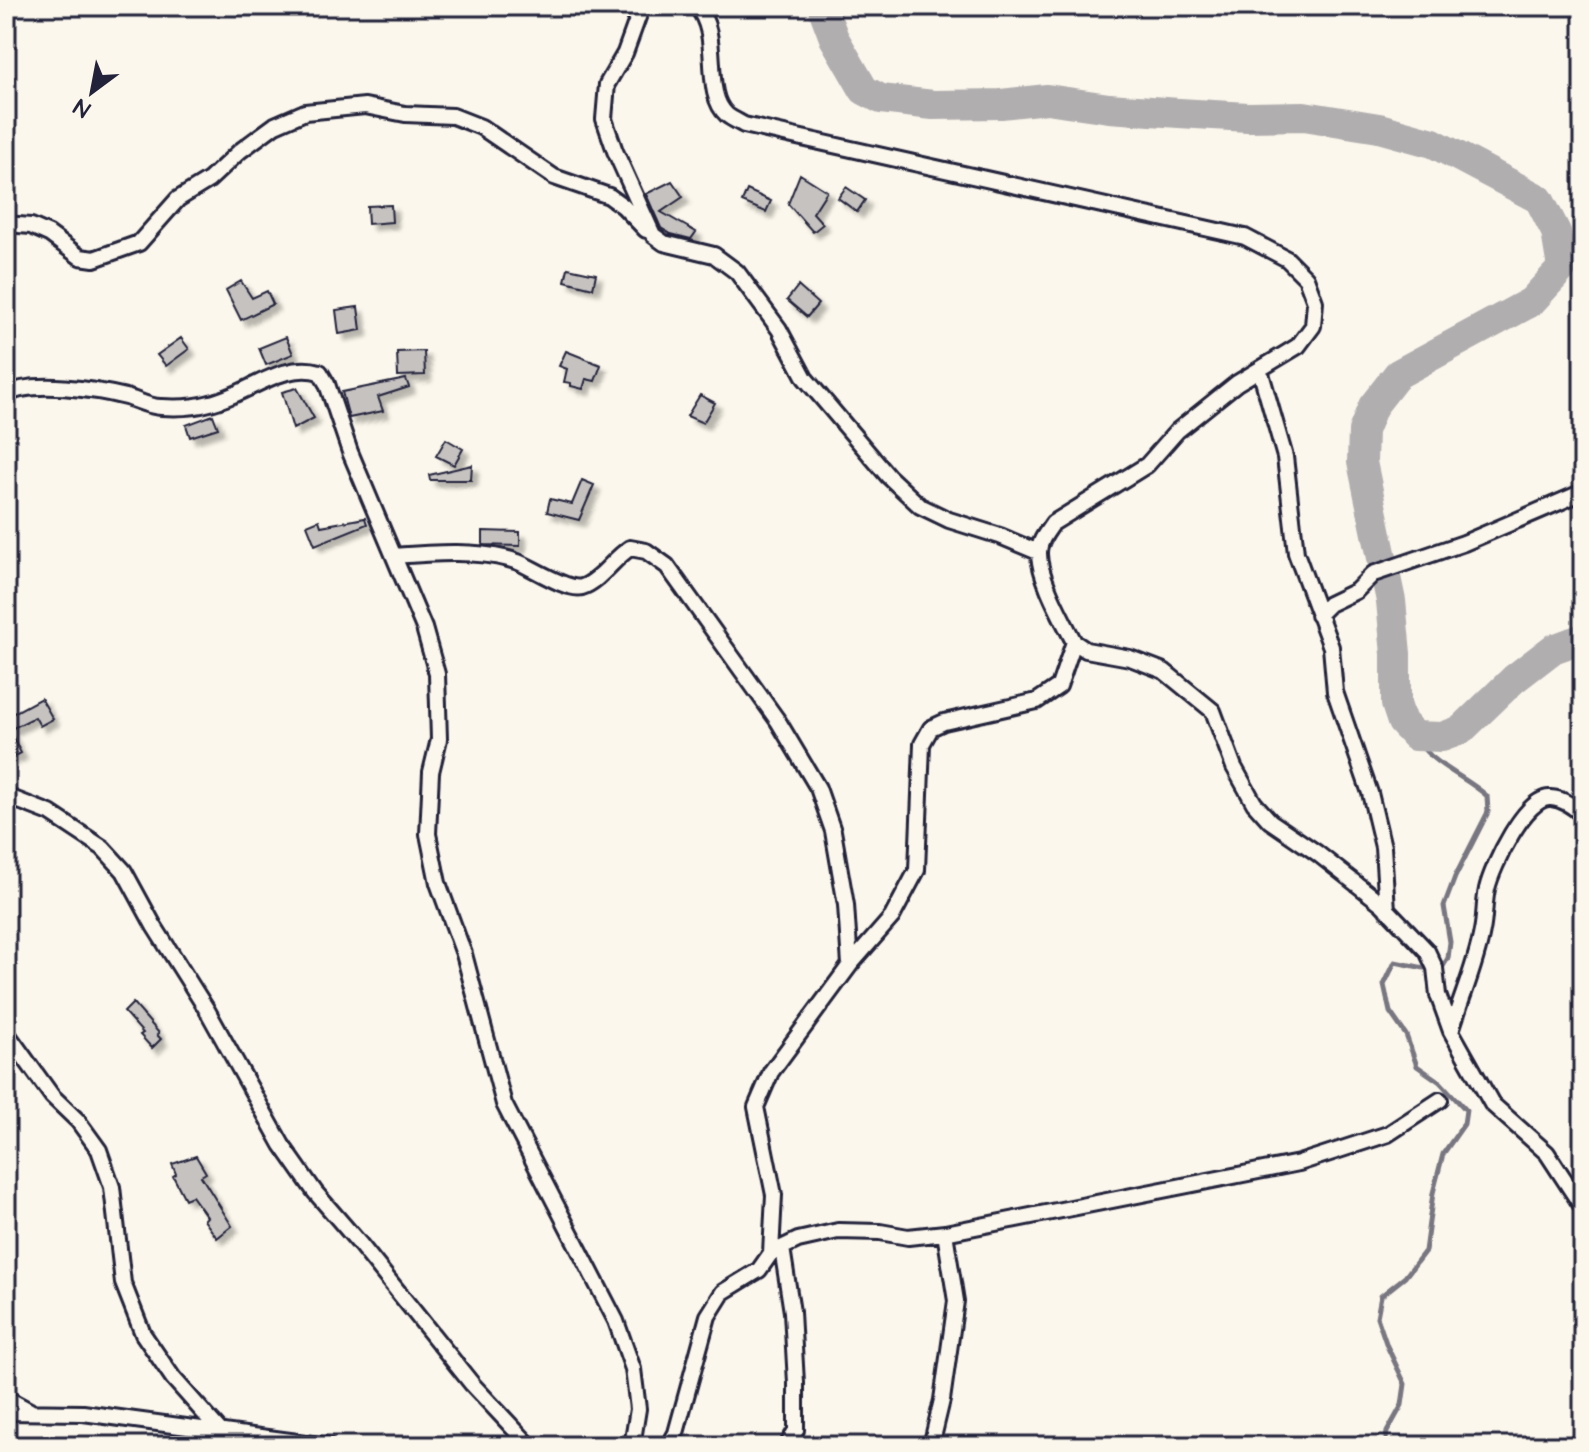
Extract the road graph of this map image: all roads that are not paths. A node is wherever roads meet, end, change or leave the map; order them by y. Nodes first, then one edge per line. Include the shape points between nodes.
1 (696, 6) edge
2 (644, 7) edge
3 (6, 224) edge
4 (653, 235) junction
5 (1260, 370) junction
6 (6, 395) edge
7 (1583, 492) edge
8 (1038, 552) junction
9 (394, 556) junction
10 (1318, 615) junction
11 (1074, 642) junction
12 (6, 796) edge
13 (1583, 815) edge
14 (1387, 910) junction
15 (850, 965) junction
16 (1451, 1031) junction
17 (6, 1032) edge
18 (1440, 1100) dead end
19 (1583, 1208) edge
20 (945, 1233) junction
21 (776, 1250) junction
22 (6, 1398) edge
23 (6, 1412) edge
24 (34, 1413) junction
25 (220, 1431) junction
26 (328, 1446) edge
27 (530, 1446) edge
28 (632, 1446) edge
29 (669, 1446) edge
30 (787, 1446) edge
31 (931, 1446) edge

1 - 5 street via 710,39 717,100 744,125 1213,229 1245,237 1287,259 1306,278 1315,302 1313,326 1298,346
2 - 4 street via 607,84 604,119
3 - 4 street via 31,226 80,257 94,259 139,243 178,199 275,125 305,112 365,106 453,116 481,127 554,177 609,196
4 - 8 street via 664,243 714,255 737,272 779,329 805,378 920,506
5 - 8 street via 1177,431 1147,465 1053,523
5 - 10 street via 1285,457 1296,553
6 - 9 street via 16,388 78,387 158,408 210,403 290,370 320,372
7 - 10 street via 1464,543 1373,574
8 - 11 street via 1051,598
9 - 15 street via 449,552 515,561 572,587 583,587 630,548 646,551 667,566 778,721 818,788 836,846
9 - 28 street via 437,674 439,739 431,772 428,834 438,883 464,954 504,1104 616,1321 633,1369 638,1409
10 - 14 street via 1331,647 1335,692 1383,847
11 - 14 street via 1164,671 1213,711 1254,803
11 - 15 street via 1059,686 1037,701 931,728 922,744 917,870 892,917
12 - 27 street via 50,813 103,848 124,871 290,1157 472,1384
13 - 16 street via 1549,797 1536,802 1510,838 1493,867 1482,931
14 - 16 street via 1427,951
15 - 21 street via 771,1072 756,1107 774,1195
16 - 19 street via 1492,1104 1547,1153
17 - 25 street via 99,1150 112,1187 123,1283 143,1334
18 - 20 street via 1388,1134 1299,1163
20 - 21 street via 908,1237 838,1231
20 - 31 street via 956,1301
21 - 29 street via 759,1270 723,1292 708,1316
21 - 30 street via 792,1312 796,1383 796,1430
22 - 24 street
23 - 24 street
24 - 25 street via 83,1413
25 - 26 street

